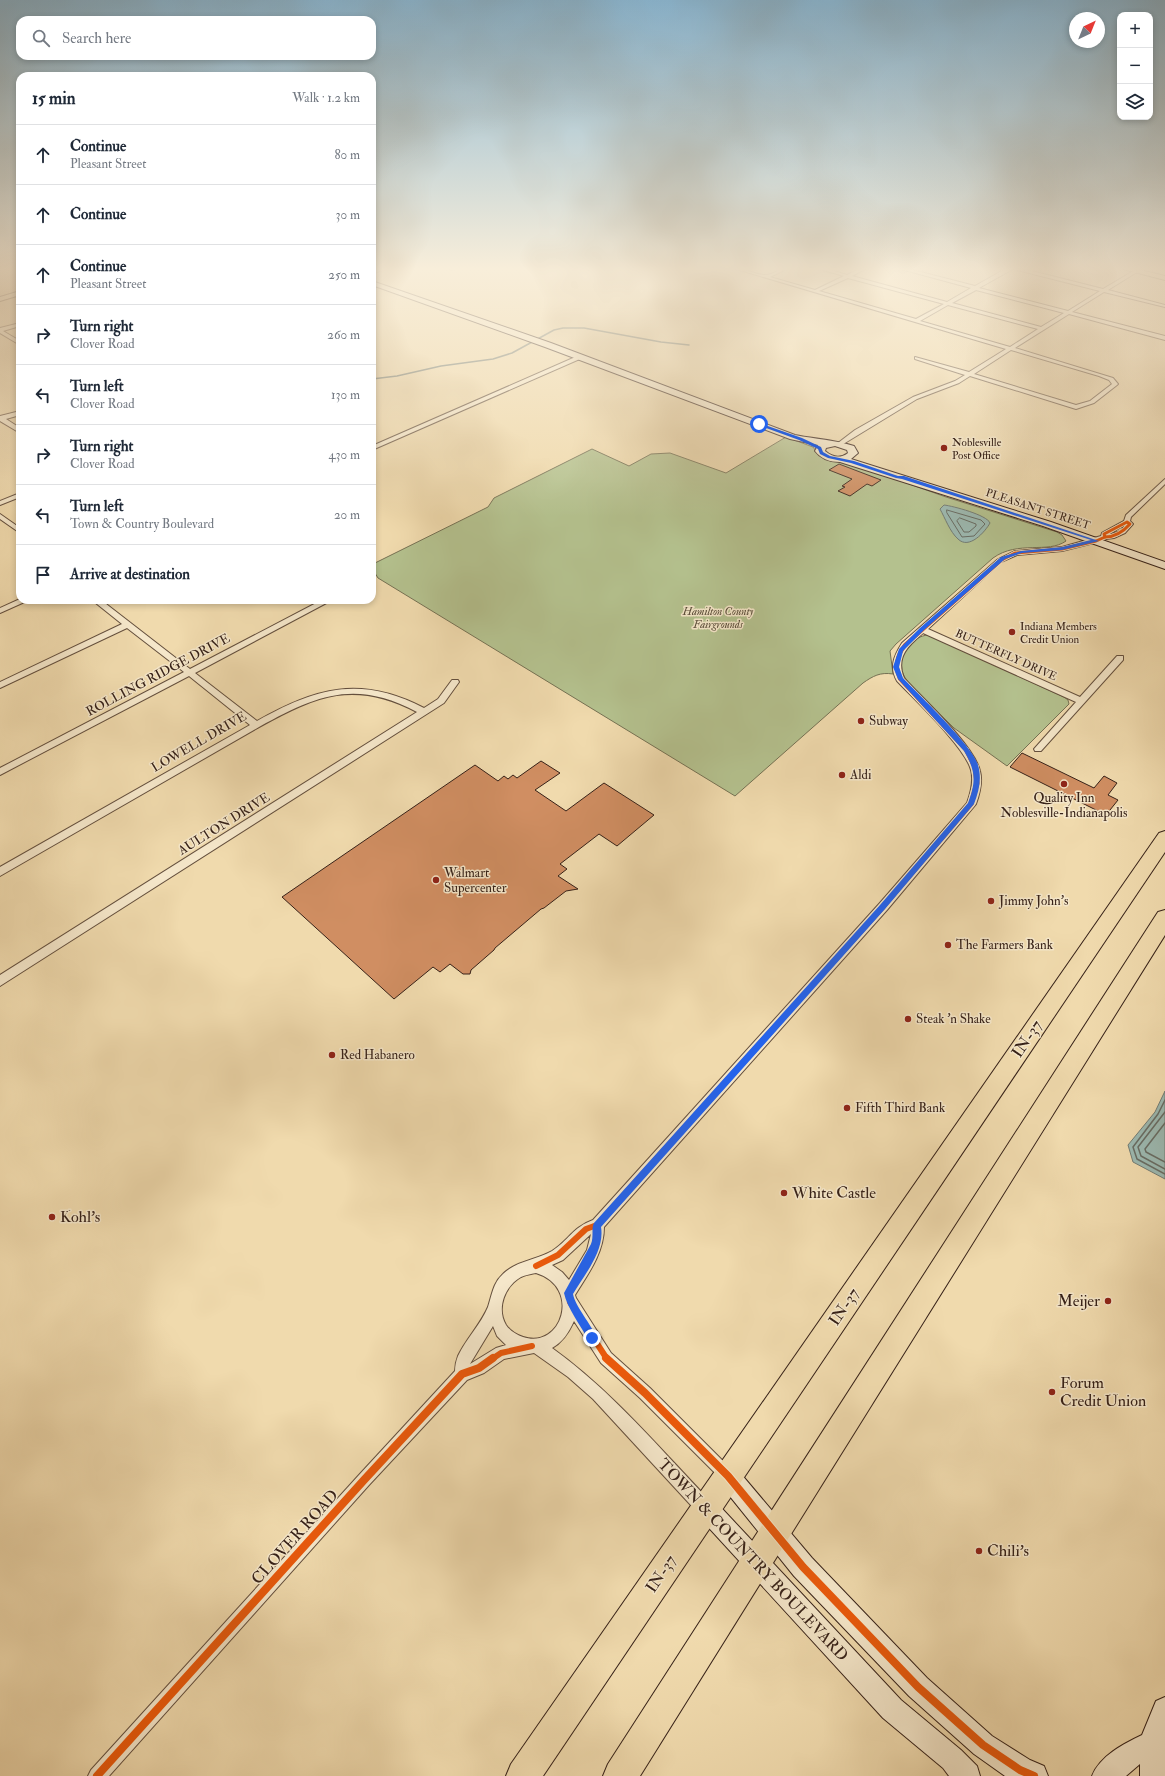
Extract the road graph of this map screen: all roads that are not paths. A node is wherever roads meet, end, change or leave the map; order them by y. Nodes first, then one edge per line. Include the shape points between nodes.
1 (564, 351) edge
2 (1006, 351) edge
3 (1021, 351) edge
4 (580, 357) junction
5 (916, 358) dead end
6 (970, 374) junction
7 (16, 414) edge
8 (0, 419) edge
9 (16, 429) edge
10 (863, 429) junction
11 (840, 444) junction
12 (376, 446) edge
13 (824, 446) junction
14 (854, 446) junction
15 (840, 459) junction
16 (902, 477) junction
17 (1165, 481) edge
18 (16, 497) edge
19 (0, 503) edge
20 (0, 516) edge
21 (16, 528) edge
22 (1100, 539) junction
23 (1165, 566) edge
24 (16, 604) edge
25 (101, 604) edge
26 (320, 604) edge
27 (0, 611) edge
28 (127, 625) junction
29 (922, 629) junction
30 (1120, 658) dead end
31 (189, 673) junction
32 (455, 682) dead end
33 (0, 685) edge
34 (1081, 701) junction
35 (424, 712) junction
36 (256, 725) junction
37 (1038, 749) dead end
38 (0, 772) edge
39 (1165, 838) edge
40 (0, 872) edge
41 (1165, 918) edge
42 (0, 981) edge
43 (597, 1226) junction
44 (536, 1266) junction
45 (569, 1297) junction
46 (495, 1307) junction
47 (535, 1346) junction
48 (462, 1374) junction
49 (728, 1476) junction
50 (706, 1508) junction
51 (774, 1532) junction
52 (756, 1562) junction
53 (1165, 1710) edge
54 (1152, 1744) junction
55 (97, 1776) edge
56 (522, 1776) edge
57 (620, 1776) edge
58 (967, 1776) edge
59 (1034, 1776) edge
60 (1106, 1776) edge
61 (1154, 1776) edge

1 - 4 street
2 - 6 street
3 - 6 street via 1105,376 1115,384 1085,407 1076,407
4 - 12 street
4 - 13 street
5 - 6 street
6 - 10 street via 950,386 915,398
7 - 8 street
8 - 9 street
10 - 11 street
10 - 14 street via 864,432
11 - 13 street, PLEASANT STREET
11 - 14 street, PLEASANT STREET
13 - 15 street, PLEASANT STREET via 821,453
14 - 15 street via 849,457
14 - 16 street, PLEASANT STREET via 863,461
15 - 16 street, PLEASANT STREET
16 - 22 street, PLEASANT STREET
17 - 22 street via 1128,516 1127,522 1130,524 1123,532
18 - 19 street
20 - 21 street
22 - 23 street, PLEASANT STREET
22 - 29 street via 1062,549 1021,552 1003,558
24 - 27 street
25 - 28 street
26 - 31 street, ROLLING RIDGE DRIVE
28 - 31 street
28 - 33 street
29 - 34 street, BUTTERFLY DRIVE
29 - 43 street via 901,650 897,660 897,672 906,686 933,712 975,764 976,788 971,804 883,907
30 - 34 street
31 - 36 street
31 - 38 street, ROLLING RIDGE DRIVE
32 - 35 street, AULTON DRIVE via 441,701
34 - 37 street
35 - 36 street, LOWELL DRIVE via 395,697 351,691 316,696 298,702
35 - 42 street, AULTON DRIVE
36 - 40 street, LOWELL DRIVE
39 - 49 highway, IN-37
41 - 51 highway
43 - 44 street via 586,1228 558,1255
43 - 45 street via 595,1246
44 - 45 street via 553,1271 562,1281
44 - 46 street via 514,1272 504,1281 498,1292
45 - 47 street via 569,1314 565,1325 558,1335 548,1342
45 - 49 street via 606,1358
46 - 47 street via 502,1330 510,1339
46 - 48 street, CLOVER ROAD via 463,1361
47 - 48 street, CLOVER ROAD via 502,1353 479,1368
47 - 50 street, TOWN & COUNTRY BOULEVARD via 573,1372 598,1394
48 - 55 street, CLOVER ROAD
49 - 50 highway, IN-37
49 - 51 street
50 - 52 street, TOWN & COUNTRY BOULEVARD
50 - 56 highway, IN-37
51 - 52 highway
51 - 59 street via 803,1567 929,1697 983,1745 1020,1770
52 - 57 highway
52 - 58 street, TOWN & COUNTRY BOULEVARD via 892,1709 952,1759
53 - 54 street
54 - 60 street via 1131,1754
54 - 61 street

